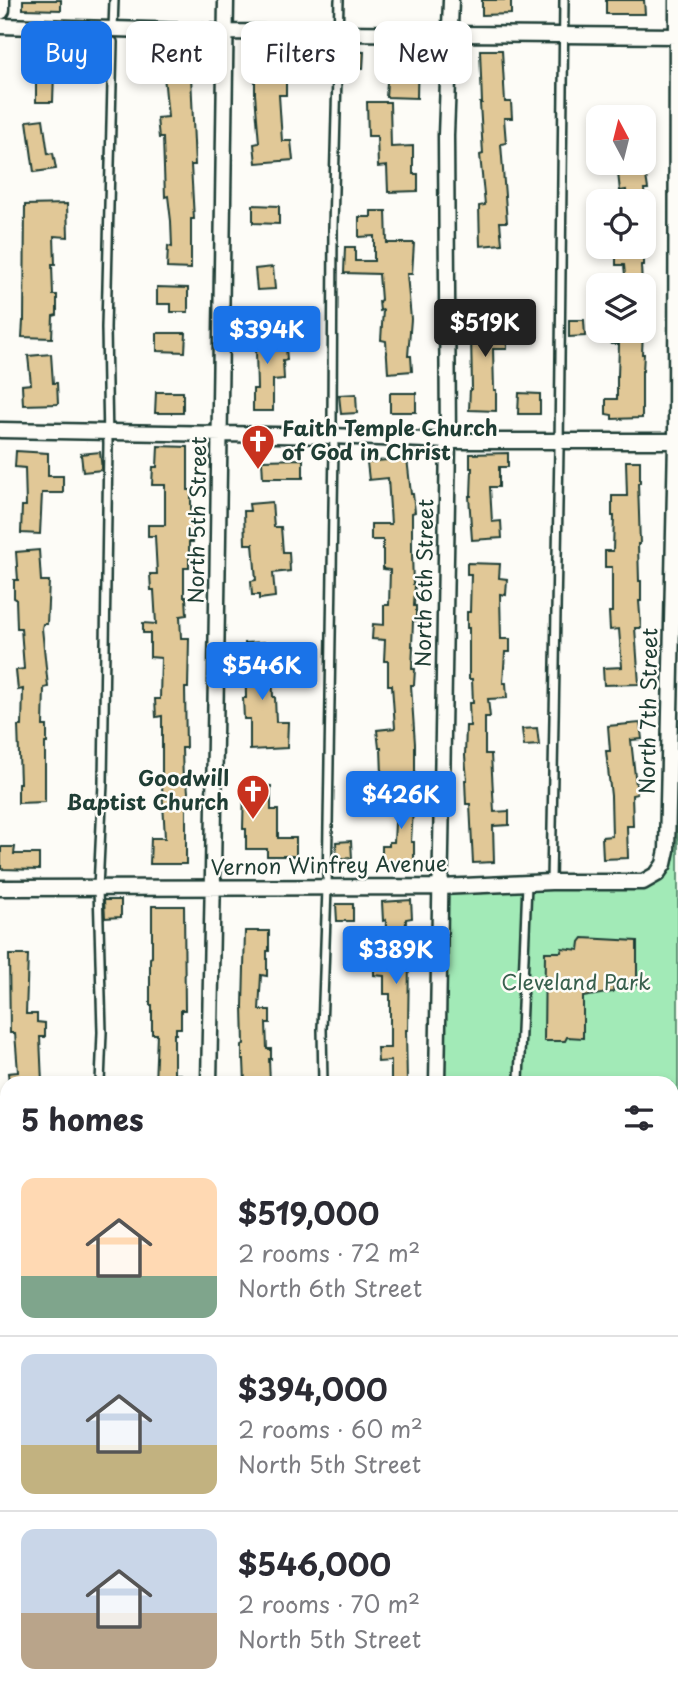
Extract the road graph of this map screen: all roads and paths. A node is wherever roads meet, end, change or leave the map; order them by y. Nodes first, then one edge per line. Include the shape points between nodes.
1 (0, 0) edge
2 (114, 0) edge
3 (226, 0) edge
4 (339, 0) edge
5 (451, 0) edge
6 (564, 0) edge
7 (677, 0) edge
8 (0, 10) edge
9 (225, 21) edge
10 (338, 21) edge
11 (451, 21) edge
12 (0, 26) edge
13 (113, 35) junction
14 (126, 35) edge
15 (472, 35) edge
16 (563, 36) junction
17 (677, 36) edge
18 (224, 84) edge
19 (337, 84) edge
20 (449, 84) edge
21 (0, 430) edge
22 (107, 433) junction
23 (220, 435) junction
24 (332, 436) junction
25 (448, 441) junction
26 (558, 441) junction
27 (677, 441) edge
28 (657, 874) joint
29 (551, 883) junction
30 (527, 884) junction
31 (441, 887) junction
32 (0, 888) edge
33 (98, 888) junction
34 (327, 888) junction
35 (213, 889) junction
36 (100, 1076) edge
37 (209, 1076) edge
38 (323, 1076) edge
39 (437, 1076) edge
40 (519, 1076) edge

1 - 8 street
2 - 13 lane
3 - 9 street, North 5th Street
4 - 10 lane
5 - 11 street, North 6th Street
6 - 16 lane
7 - 17 street, North 7th Street
12 - 13 street
13 - 14 street
13 - 22 lane
15 - 16 street
16 - 17 street
16 - 26 lane
17 - 27 street, North 7th Street
18 - 23 street, North 5th Street
19 - 24 lane
20 - 25 street, North 6th Street
21 - 22 street
22 - 23 street
22 - 33 lane
23 - 24 street
23 - 35 street, North 5th Street
24 - 25 street
24 - 34 lane
25 - 26 street
25 - 31 street, North 6th Street
26 - 27 street
26 - 29 lane
27 - 28 street, North 7th Street via 667,850
28 - 29 street, Vernon Winfrey Avenue via 643,882
29 - 30 street, Vernon Winfrey Avenue
30 - 31 street, Vernon Winfrey Avenue
30 - 40 lane
31 - 34 street, Vernon Winfrey Avenue
31 - 39 street, North 6th Street
32 - 33 street, Vernon Winfrey Avenue
33 - 35 street, Vernon Winfrey Avenue
33 - 36 lane
34 - 35 street, Vernon Winfrey Avenue
34 - 38 lane
35 - 37 street, North 5th Street

